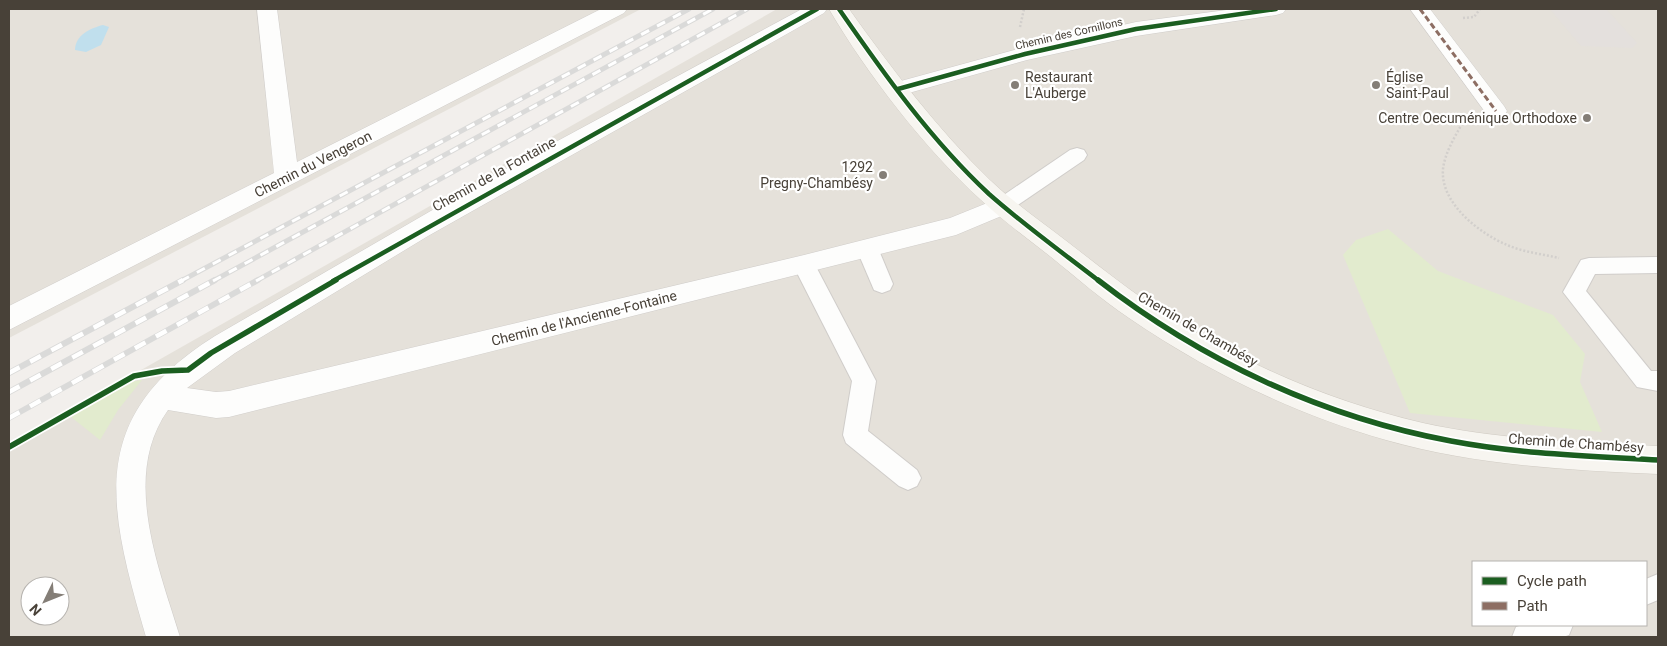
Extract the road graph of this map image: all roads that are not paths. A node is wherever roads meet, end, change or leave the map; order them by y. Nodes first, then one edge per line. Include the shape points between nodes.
1 (267, 9) edge
2 (617, 9) edge
3 (818, 9) edge
4 (839, 9) edge
5 (1276, 9) edge
6 (1420, 9) edge
7 (898, 89) junction
8 (1496, 111) dead end
9 (1077, 155) dead end
10 (287, 177) junction
11 (1002, 206) junction
12 (867, 248) junction
13 (804, 265) junction
14 (1658, 265) edge
15 (882, 284) dead end
16 (9, 319) edge
17 (1658, 381) edge
18 (151, 386) junction
19 (1658, 460) edge
20 (908, 478) dead end
21 (1556, 626) edge
22 (163, 637) edge
23 (1526, 637) edge

1 - 10 street
2 - 10 street, Chemin du Vengeron
3 - 18 street, Chemin de la Fontaine via 394,243 211,353 178,379
4 - 7 street, Chemin de Chambésy
5 - 7 street, Chemin des Cornillons via 1136,29 1025,54
6 - 8 street
7 - 11 street, Chemin de Chambésy via 942,145
9 - 11 lane
10 - 16 street, Chemin du Vengeron
11 - 12 street, Chemin de l'Ancienne-Fontaine via 956,226
11 - 19 street, Chemin de Chambésy via 1138,310 1248,373 1316,403 1367,421 1472,446
12 - 13 street, Chemin de l'Ancienne-Fontaine
12 - 15 lane
13 - 18 street, Chemin de l'Ancienne-Fontaine via 228,404 216,405
13 - 20 lane via 864,381 855,435
14 - 17 lane via 1589,266 1574,292 1645,380
18 - 22 street, Chemin de la Fontaine via 149,414 132,454 130,480 139,550
21 - 23 lane

